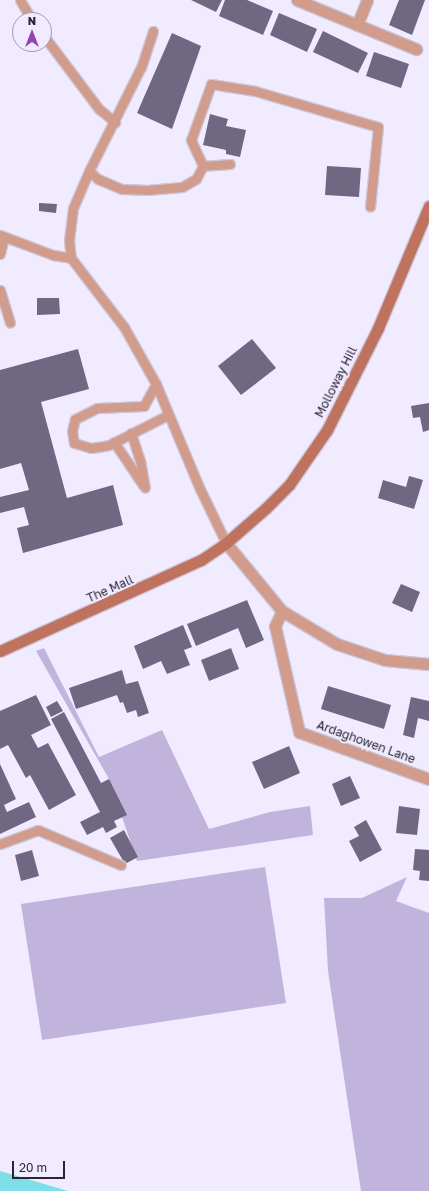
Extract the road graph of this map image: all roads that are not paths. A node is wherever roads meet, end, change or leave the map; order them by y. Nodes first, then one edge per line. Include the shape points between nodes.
1 (20, 0) edge
2 (297, 0) edge
3 (367, 0) edge
4 (27, 12) edge
5 (357, 25) junction
6 (153, 31) dead end
7 (52, 47) edge
8 (416, 49) dead end
9 (115, 122) junction
10 (230, 164) dead end
11 (203, 166) junction
12 (89, 171) junction
13 (429, 206) edge
14 (370, 207) dead end
15 (2, 236) edge
16 (0, 254) edge
17 (71, 258) junction
18 (0, 290) edge
19 (10, 322) dead end
20 (156, 384) junction
21 (168, 415) junction
22 (131, 433) junction
23 (114, 442) junction
24 (226, 543) junction
25 (282, 611) junction
26 (0, 651) edge
27 (429, 664) edge
28 (429, 779) edge
29 (0, 844) edge
30 (121, 865) dead end

1 - 4 lane
2 - 5 street
3 - 5 street
5 - 8 street
6 - 9 lane via 141,67
7 - 9 lane via 99,109
9 - 12 lane
10 - 11 lane
11 - 12 lane via 196,179 182,187 147,190 122,189 98,179
11 - 14 lane via 191,140 211,84 255,91 378,127
12 - 17 lane via 74,208 69,240
13 - 24 main road, Molloway Hill via 378,328 327,430 289,485
15 - 16 lane
15 - 17 lane via 54,255
17 - 20 lane via 124,327
18 - 19 lane
20 - 21 lane
20 - 23 lane via 144,406 97,408 75,419 72,431 74,442 91,448
21 - 22 lane
21 - 24 lane
22 - 23 lane
22 - 23 lane via 140,460 145,488
24 - 25 street
24 - 26 main road, The Mall via 173,575
25 - 27 street via 337,644 384,660
25 - 28 street, Ardaghowen Lane via 275,626 299,732
29 - 30 lane via 38,830

